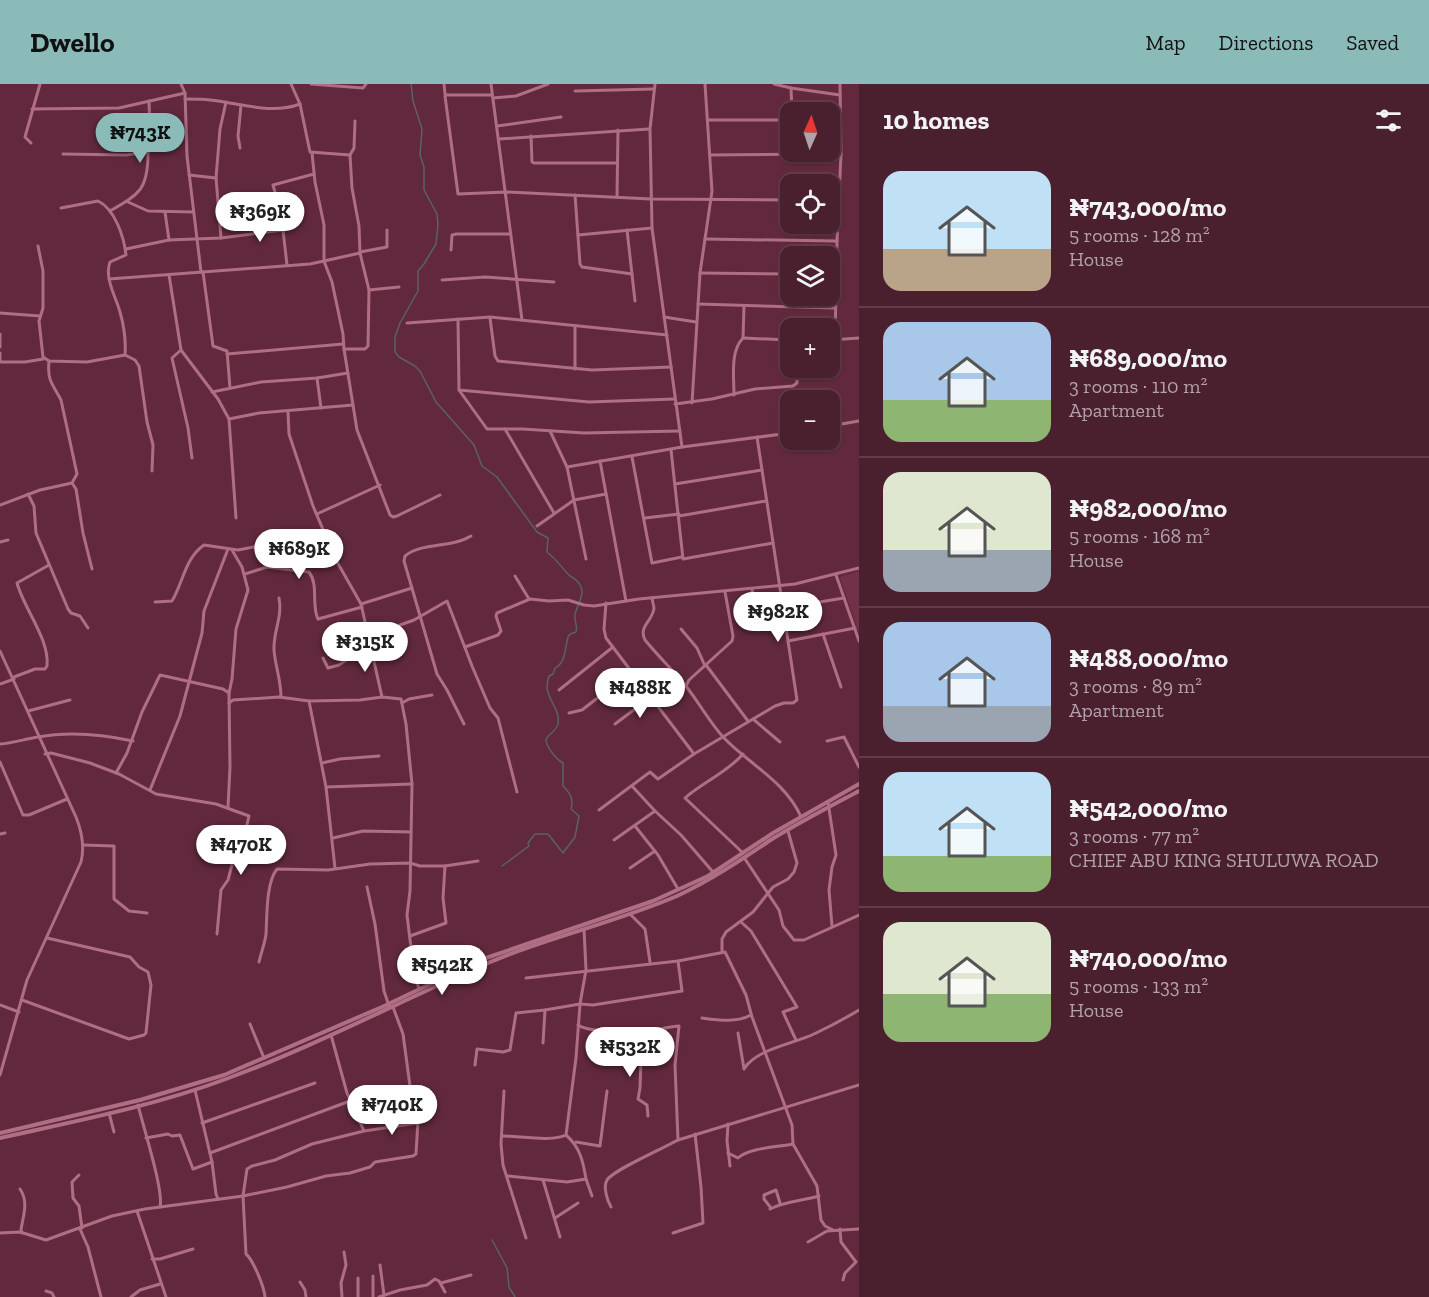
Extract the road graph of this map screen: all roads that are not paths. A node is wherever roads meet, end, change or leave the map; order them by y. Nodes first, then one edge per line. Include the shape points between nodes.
1 (40, 84) edge
2 (181, 84) edge
3 (291, 84) edge
4 (311, 84) edge
5 (366, 84) edge
6 (444, 84) edge
7 (491, 84) edge
8 (548, 84) edge
9 (655, 84) edge
10 (705, 84) edge
11 (774, 84) edge
12 (840, 84) edge
13 (791, 88) junction
14 (654, 89) junction
15 (575, 91) dead end
16 (185, 93) junction
17 (840, 95) junction
18 (445, 96) junction
19 (492, 96) junction
20 (185, 99) junction
21 (149, 101) junction
22 (226, 102) junction
23 (792, 102) edge
24 (300, 104) junction
25 (241, 105) junction
26 (32, 109) junction
27 (561, 117) dead end
28 (708, 120) junction
29 (780, 120) edge
30 (355, 121) dead end
31 (497, 126) junction
32 (650, 129) junction
33 (618, 130) junction
34 (531, 136) junction
35 (499, 139) junction
36 (31, 143) dead end
37 (240, 148) dead end
38 (148, 152) junction
39 (312, 153) junction
40 (780, 153) edge
41 (63, 154) dead end
42 (710, 154) junction
43 (841, 154) joint
44 (350, 155) junction
45 (617, 163) junction
46 (314, 174) junction
47 (189, 175) junction
48 (216, 178) junction
49 (506, 192) junction
50 (575, 195) junction
51 (134, 197) junction
52 (617, 197) junction
53 (651, 199) junction
54 (711, 200) junction
55 (780, 200) edge
56 (840, 200) edge
57 (127, 201) junction
58 (135, 204) junction
59 (61, 207) dead end
60 (110, 211) junction
61 (165, 212) junction
62 (193, 212) junction
63 (652, 228) junction
64 (283, 230) junction
65 (387, 230) dead end
66 (627, 230) junction
67 (510, 234) junction
68 (838, 234) edge
69 (578, 235) junction
70 (221, 238) junction
71 (196, 239) junction
72 (705, 239) junction
73 (169, 240) junction
74 (837, 241) junction
75 (38, 246) dead end
76 (837, 246) edge
77 (126, 249) junction
78 (451, 250) dead end
79 (360, 253) junction
80 (324, 261) junction
81 (287, 265) junction
82 (202, 272) junction
83 (700, 273) junction
84 (632, 274) junction
85 (780, 274) edge
86 (169, 275) junction
87 (516, 279) junction
88 (112, 280) junction
89 (442, 280) dead end
90 (554, 282) dead end
91 (399, 287) dead end
92 (369, 290) junction
93 (635, 301) dead end
94 (698, 304) junction
95 (744, 306) junction
96 (835, 308) joint
97 (0, 313) edge
98 (40, 316) junction
99 (490, 317) junction
100 (664, 317) junction
101 (835, 318) edge
102 (458, 319) junction
103 (522, 320) junction
104 (696, 322) junction
105 (407, 323) dead end
106 (575, 326) junction
107 (0, 334) edge
108 (667, 335) junction
109 (742, 338) junction
110 (859, 338) edge
111 (780, 340) edge
112 (840, 340) edge
113 (343, 344) junction
114 (0, 347) edge
115 (182, 350) junction
116 (344, 350) junction
117 (0, 353) edge
118 (227, 354) junction
119 (125, 355) junction
120 (44, 359) junction
121 (49, 361) junction
122 (0, 362) edge
123 (671, 367) junction
124 (576, 369) junction
125 (348, 373) junction
126 (317, 378) junction
127 (797, 378) edge
128 (230, 388) junction
129 (459, 390) junction
130 (212, 392) junction
131 (734, 395) junction
132 (675, 402) junction
133 (693, 403) junction
134 (353, 405) junction
135 (321, 408) junction
136 (288, 412) junction
137 (230, 419) junction
138 (859, 421) edge
139 (840, 424) edge
140 (505, 429) junction
141 (550, 431) junction
142 (680, 431) junction
143 (780, 434) edge
144 (757, 437) junction
145 (682, 447) junction
146 (671, 449) junction
147 (632, 457) junction
148 (192, 458) dead end
149 (600, 461) junction
150 (567, 467) junction
151 (762, 470) junction
152 (152, 471) dead end
153 (72, 483) junction
154 (675, 484) junction
155 (380, 486) junction
156 (35, 491) junction
157 (28, 494) junction
158 (606, 494) junction
159 (440, 495) dead end
160 (32, 499) junction
161 (574, 500) junction
162 (767, 501) junction
163 (0, 506) edge
164 (554, 513) junction
165 (317, 514) junction
166 (679, 515) junction
167 (236, 518) dead end
168 (645, 518) junction
169 (537, 526) dead end
170 (325, 533) junction
171 (471, 536) dead end
172 (8, 540) dead end
173 (0, 542) edge
174 (773, 543) junction
175 (230, 550) junction
176 (682, 557) junction
177 (586, 559) dead end
178 (49, 565) junction
179 (859, 568) edge
180 (92, 569) dead end
181 (245, 574) junction
182 (836, 575) junction
183 (515, 576) dead end
184 (780, 586) junction
185 (412, 588) junction
186 (752, 589) junction
187 (725, 592) junction
188 (279, 598) dead end
189 (652, 598) junction
190 (844, 598) junction
191 (529, 599) junction
192 (627, 601) junction
193 (155, 602) dead end
194 (606, 603) junction
195 (361, 606) junction
196 (783, 608) junction
197 (421, 616) junction
198 (88, 628) dead end
199 (855, 628) junction
200 (681, 629) dead end
201 (759, 630) dead end
202 (823, 634) junction
203 (788, 641) junction
204 (859, 641) edge
205 (371, 644) junction
206 (465, 647) junction
207 (613, 647) junction
208 (0, 651) edge
209 (323, 658) dead end
210 (706, 665) junction
211 (632, 671) junction
212 (14, 678) junction
213 (680, 679) junction
214 (688, 680) junction
215 (188, 682) junction
216 (0, 684) edge
217 (686, 686) junction
218 (841, 687) dead end
219 (559, 690) dead end
220 (432, 695) dead end
221 (281, 697) junction
222 (382, 697) junction
223 (651, 697) junction
224 (230, 699) junction
225 (70, 700) dead end
226 (309, 701) junction
227 (402, 703) junction
228 (28, 711) junction
229 (568, 713) dead end
230 (751, 720) junction
231 (464, 724) dead end
232 (615, 724) dead end
233 (723, 736) junction
234 (38, 737) junction
235 (133, 741) junction
236 (827, 741) dead end
237 (780, 742) dead end
238 (0, 744) edge
239 (45, 754) junction
240 (694, 754) junction
241 (743, 754) junction
242 (379, 756) dead end
243 (0, 762) edge
244 (322, 763) junction
245 (859, 767) edge
246 (118, 772) junction
247 (412, 784) junction
248 (859, 784) edge
249 (632, 786) junction
250 (326, 787) junction
251 (150, 790) junction
252 (859, 790) edge
253 (517, 792) dead end
254 (67, 799) junction
255 (828, 802) junction
256 (228, 807) junction
257 (829, 807) junction
258 (599, 810) dead end
259 (655, 811) junction
260 (801, 817) junction
261 (635, 826) junction
262 (788, 831) junction
263 (411, 832) junction
264 (333, 838) junction
265 (614, 840) dead end
266 (83, 845) junction
267 (655, 851) junction
268 (743, 853) junction
269 (744, 860) junction
270 (478, 861) dead end
271 (410, 863) junction
272 (445, 866) junction
273 (335, 868) junction
274 (630, 868) dead end
275 (713, 872) junction
276 (367, 887) dead end
277 (678, 889) junction
278 (767, 894) junction
279 (147, 913) dead end
280 (631, 915) junction
281 (859, 915) edge
282 (601, 921) junction
283 (741, 922) junction
284 (832, 927) junction
285 (584, 929) junction
286 (217, 934) dead end
287 (410, 936) junction
288 (46, 938) junction
289 (723, 951) junction
290 (678, 960) junction
291 (260, 962) dead end
292 (650, 962) junction
293 (586, 970) junction
294 (526, 978) dead end
295 (419, 989) junction
296 (22, 1000) junction
297 (580, 1004) junction
298 (0, 1005) edge
299 (390, 1007) junction
300 (545, 1010) junction
301 (859, 1010) edge
302 (19, 1011) junction
303 (752, 1015) junction
304 (702, 1018) dead end
305 (250, 1024) dead end
306 (578, 1025) junction
307 (642, 1032) junction
308 (738, 1033) dead end
309 (331, 1035) junction
310 (796, 1041) junction
311 (543, 1043) dead end
312 (766, 1053) junction
313 (0, 1057) edge
314 (264, 1058) junction
315 (5, 1059) junction
316 (253, 1062) junction
317 (475, 1065) dead end
318 (255, 1068) junction
319 (0, 1075) edge
320 (315, 1083) dead end
321 (859, 1085) edge
322 (195, 1090) junction
323 (504, 1091) dead end
324 (607, 1091) dead end
325 (350, 1101) junction
326 (138, 1105) junction
327 (785, 1107) junction
328 (109, 1113) junction
329 (648, 1116) dead end
330 (202, 1123) junction
331 (418, 1123) junction
332 (49, 1124) junction
333 (728, 1124) junction
334 (364, 1131) junction
335 (114, 1132) dead end
336 (0, 1133) edge
337 (695, 1134) junction
338 (566, 1135) junction
339 (502, 1136) junction
340 (0, 1138) edge
341 (146, 1138) junction
342 (678, 1140) junction
343 (574, 1142) junction
344 (793, 1144) junction
345 (210, 1153) junction
346 (728, 1153) junction
347 (212, 1162) junction
348 (730, 1166) dead end
349 (79, 1176) dead end
350 (507, 1176) junction
351 (586, 1179) junction
352 (543, 1180) junction
353 (20, 1189) dead end
354 (216, 1194) junction
355 (243, 1196) junction
356 (592, 1196) dead end
357 (819, 1196) junction
358 (213, 1199) junction
359 (218, 1199) junction
360 (578, 1203) dead end
361 (780, 1204) junction
362 (160, 1207) junction
363 (611, 1207) dead end
364 (137, 1211) junction
365 (555, 1218) junction
366 (81, 1228) junction
367 (859, 1228) edge
368 (840, 1229) junction
369 (832, 1230) junction
370 (21, 1232) junction
371 (0, 1233) edge
372 (673, 1233) dead end
373 (560, 1237) dead end
374 (526, 1238) dead end
375 (808, 1242) dead end
376 (193, 1249) dead end
377 (344, 1252) dead end
378 (152, 1259) junction
379 (380, 1265) dead end
380 (471, 1275) dead end
381 (373, 1276) dead end
382 (358, 1278) dead end
383 (843, 1280) dead end
384 (300, 1282) dead end
385 (441, 1283) junction
386 (160, 1284) junction
387 (46, 1292) dead end
388 (445, 1292) dead end
389 (388, 1296) edge
390 (54, 1297) edge
391 (101, 1297) edge
392 (131, 1297) edge
393 (166, 1297) edge
394 (265, 1297) edge
395 (306, 1297) edge
396 (342, 1297) edge
397 (358, 1297) edge
398 (373, 1297) edge
399 (379, 1297) edge

1 - 26 street
2 - 16 street
3 - 24 street
4 - 5 street via 363,88
6 - 18 street
7 - 19 street
8 - 19 street via 516,96
9 - 14 street
10 - 28 street
11 - 13 street
12 - 17 street
13 - 17 street
13 - 23 street
14 - 15 street
14 - 32 street
16 - 20 street
16 - 21 street
17 - 43 street
18 - 19 street
18 - 49 street via 457,194
19 - 31 street
20 - 22 street
20 - 47 street
21 - 26 street via 99,110
21 - 38 street
22 - 25 street
22 - 48 street
24 - 25 street via 277,109
24 - 39 street
25 - 37 street
26 - 36 street via 25,137
27 - 31 street
28 - 29 street
28 - 42 street
30 - 44 street
31 - 35 street
32 - 33 street
32 - 53 street
33 - 34 street
33 - 45 street
34 - 35 street
34 - 45 street via 534,164
35 - 49 street
38 - 41 street
38 - 51 street via 145,181
39 - 44 street
39 - 46 street
40 - 42 street
42 - 54 street
43 - 56 street
44 - 79 street
45 - 52 street
46 - 64 street via 273,185
46 - 80 street via 324,225
47 - 48 street
47 - 62 street
48 - 70 street
49 - 50 street
49 - 67 street
50 - 52 street
50 - 69 street
51 - 57 street
51 - 58 street
52 - 53 street
53 - 54 street
53 - 63 street
54 - 55 street
54 - 72 street
57 - 58 street
57 - 60 street
58 - 61 street via 145,210
59 - 60 street via 96,200
60 - 77 street
61 - 62 street
61 - 73 street
62 - 71 street
63 - 66 street
63 - 100 street
64 - 70 street
64 - 81 street
65 - 79 street via 387,247
66 - 69 street
66 - 84 street
67 - 78 street via 452,235
67 - 87 street
68 - 74 street
69 - 84 street via 582,267
70 - 71 street
71 - 73 street
71 - 82 street
72 - 74 street
72 - 83 street
73 - 77 street
74 - 76 street
75 - 98 street via 43,271
77 - 88 street via 126,256 109,263
79 - 80 street
79 - 92 street
80 - 81 street
80 - 113 street via 334,291
81 - 82 street
82 - 86 street
82 - 118 street via 213,346 225,349
83 - 85 street
83 - 94 street
84 - 93 street
86 - 88 street
86 - 115 street
87 - 89 street
87 - 90 street
87 - 103 street
88 - 119 street
91 - 92 street
92 - 116 street via 368,346
94 - 95 street
94 - 104 street
95 - 96 street
95 - 109 street
96 - 101 street
97 - 98 street
98 - 120 street
99 - 102 street
99 - 103 street
99 - 124 street via 497,360
100 - 104 street
100 - 108 street
102 - 105 street
102 - 129 street
103 - 106 street
104 - 133 street
106 - 108 street
106 - 124 street
107 - 114 street
108 - 123 street
109 - 111 street
109 - 131 street via 737,344
110 - 112 street
113 - 116 street
113 - 118 street
115 - 130 street
115 - 148 street via 172,358
116 - 125 street
117 - 122 street
118 - 128 street
119 - 121 street via 87,362
119 - 152 street via 139,366 153,445
120 - 121 street
120 - 122 street
121 - 153 street via 51,385 61,400 77,469
123 - 124 street
123 - 132 street
125 - 126 street
125 - 134 street
126 - 128 street
126 - 135 street
127 - 131 street via 795,386
128 - 130 street
129 - 132 street via 589,402
129 - 140 street via 487,429
130 - 137 street
131 - 133 street
132 - 133 street
132 - 142 street
134 - 135 street
134 - 155 street via 360,440
135 - 136 street
136 - 137 street
136 - 165 street via 289,434
137 - 167 street
138 - 139 street
140 - 141 street
140 - 164 street
141 - 142 street
141 - 150 street
142 - 145 street
143 - 144 street
144 - 145 street
144 - 151 street
145 - 146 street
146 - 147 street
146 - 154 street
147 - 149 street
147 - 168 street
149 - 150 street
149 - 158 street
150 - 161 street
151 - 154 street
151 - 162 street
153 - 156 street
153 - 180 street
154 - 166 street
155 - 159 street via 393,517
155 - 165 street
156 - 157 street
156 - 160 street
157 - 160 street
157 - 163 street
158 - 161 street
158 - 192 street
160 - 178 street via 36,533
161 - 164 street
161 - 177 street
162 - 166 street
162 - 174 street
164 - 169 street
165 - 170 street
166 - 168 street
166 - 176 street
168 - 176 street via 652,563
170 - 175 street
170 - 195 street
171 - 185 street via 406,555 404,565
172 - 173 street
174 - 176 street
174 - 184 street
175 - 181 street
175 - 193 street via 201,547 189,561 172,601
175 - 215 street via 204,611
178 - 198 street via 68,610 80,616
178 - 212 street via 17,583 44,645 47,666
179 - 182 street
181 - 195 street via 267,567 309,572 314,581 318,619
181 - 224 street via 248,591 236,630
182 - 184 street
182 - 190 street
183 - 191 street
184 - 186 street
184 - 196 street
185 - 195 street
185 - 197 street
186 - 187 street
186 - 201 street
187 - 189 street
187 - 210 street via 732,640
188 - 221 street via 280,619 274,650
189 - 192 street
189 - 213 street via 653,611 643,636
190 - 196 street
190 - 199 street
191 - 194 street via 568,600 590,606
191 - 206 street via 497,613 501,631 498,635
192 - 194 street
194 - 207 street via 605,633
195 - 205 street
196 - 203 street
197 - 205 street
197 - 206 street via 447,601
197 - 231 street via 437,674
199 - 202 street
199 - 204 street
200 - 210 street
202 - 203 street
202 - 218 street
203 - 230 street via 797,700 780,704
205 - 209 street via 331,668
205 - 222 street
206 - 253 street via 482,691 498,718
207 - 211 street
207 - 219 street
208 - 212 street
210 - 214 street
210 - 230 street
211 - 223 street
211 - 229 street via 582,710
212 - 216 street
212 - 228 street
213 - 214 street
213 - 217 street
214 - 217 street
215 - 224 street via 223,689
215 - 235 street via 160,675
215 - 251 street via 180,716
217 - 233 street
220 - 227 street
221 - 224 street
221 - 226 street
222 - 226 street
222 - 227 street via 399,698
223 - 232 street
223 - 240 street
224 - 256 street
225 - 228 street
226 - 244 street
227 - 247 street
228 - 234 street
230 - 233 street
230 - 237 street
233 - 240 street
233 - 241 street
234 - 235 street via 102,734
234 - 238 street
234 - 239 street
235 - 246 street
236 - 245 street via 844,737
239 - 246 street
239 - 254 street
240 - 249 street via 658,780 650,772
241 - 260 street via 787,794
241 - 268 street via 685,798
242 - 244 street
243 - 254 street via 23,815
244 - 250 street
246 - 251 street
247 - 250 street
247 - 263 street
248 - 255 street
249 - 258 street
249 - 259 street
250 - 264 street
251 - 256 street
252 - 257 street
254 - 266 street via 81,829
255 - 257 street
255 - 260 street
256 - 286 street via 249,816 239,858 233,861 221,890
257 - 262 street
257 - 284 street via 836,855 830,890
259 - 261 street
259 - 275 street
260 - 268 street
261 - 265 street
261 - 267 street
262 - 269 street
262 - 278 street via 797,867
263 - 264 street via 363,831
263 - 271 street
264 - 273 street
266 - 279 street via 114,846 114,899 129,911
266 - 288 street via 81,862
267 - 274 street
267 - 277 street
268 - 275 street
269 - 278 street
269 - 280 street
270 - 272 street
271 - 272 street
271 - 273 street
271 - 287 street
272 - 287 street via 446,923
273 - 291 street via 276,870
275 - 277 street
276 - 299 street
277 - 282 street
278 - 283 street
278 - 284 street via 795,940
280 - 282 street
280 - 292 street via 645,929
281 - 284 street
282 - 285 street
282 - 295 street via 483,959
283 - 289 street via 723,936
283 - 310 street via 797,1007 783,1012
285 - 293 street
285 - 299 street via 479,966
287 - 295 street
288 - 296 street
288 - 296 street via 130,957 148,972 151,985 146,1033 129,1039
289 - 290 street
289 - 303 street
290 - 292 street
290 - 297 street via 682,991
292 - 293 street
293 - 294 street
293 - 297 street
295 - 299 street
296 - 302 street
297 - 300 street
297 - 306 street
298 - 302 street
299 - 309 street
299 - 314 street
299 - 331 street via 403,1034
300 - 311 street
300 - 317 street via 516,1013 510,1050 477,1049
301 - 310 street
302 - 315 street
303 - 304 street via 727,1020
303 - 312 street
305 - 314 street
306 - 307 street via 596,1031
306 - 338 street
307 - 329 street via 638,1099 647,1106
307 - 342 street via 679,1026 675,1065
308 - 312 street via 744,1069 750,1060
309 - 318 street
309 - 325 street
310 - 312 street
312 - 327 street
313 - 315 street
314 - 316 street
315 - 319 street
316 - 318 street
316 - 332 street via 195,1085
318 - 322 street
320 - 330 street
321 - 327 street
322 - 326 street
322 - 330 street
323 - 339 street
324 - 343 street via 600,1146
325 - 334 street
325 - 345 street
326 - 328 street
326 - 341 street
327 - 333 street
327 - 344 street via 792,1125
328 - 332 street
328 - 335 street
330 - 345 street
331 - 334 street
331 - 355 street via 413,1156
332 - 336 street
332 - 340 street
333 - 337 street
333 - 346 street
334 - 355 street via 312,1144 252,1166 246,1172
337 - 342 street
337 - 372 street via 703,1223
338 - 339 street
338 - 343 street
339 - 350 street
341 - 347 street via 180,1135 193,1169
341 - 362 street
342 - 363 street via 607,1180 605,1191
343 - 351 street
344 - 346 street via 742,1153 738,1158
344 - 357 street via 818,1186
345 - 347 street
346 - 348 street
347 - 354 street
349 - 366 street via 72,1182 72,1195 79,1206
350 - 352 street
350 - 374 street
351 - 352 street
351 - 356 street
352 - 365 street
353 - 370 street via 26,1208
354 - 358 street
354 - 359 street
355 - 359 street
355 - 394 street via 246,1254 253,1260
357 - 361 street
357 - 369 street via 821,1220
358 - 359 street
358 - 362 street
360 - 365 street
361 - 361 street via 771,1208 764,1195 776,1190
362 - 364 street
364 - 366 street
364 - 378 street
365 - 373 street
366 - 370 street via 44,1240
366 - 391 street
367 - 368 street
368 - 369 street
368 - 383 street via 841,1242 856,1262 844,1273
369 - 375 street
370 - 371 street
376 - 378 street
377 - 396 street
378 - 386 street
379 - 389 street
380 - 385 street
381 - 398 street
382 - 397 street
384 - 395 street
385 - 388 street
385 - 389 street via 435,1279
386 - 392 street
386 - 393 street
387 - 390 street
389 - 399 street

